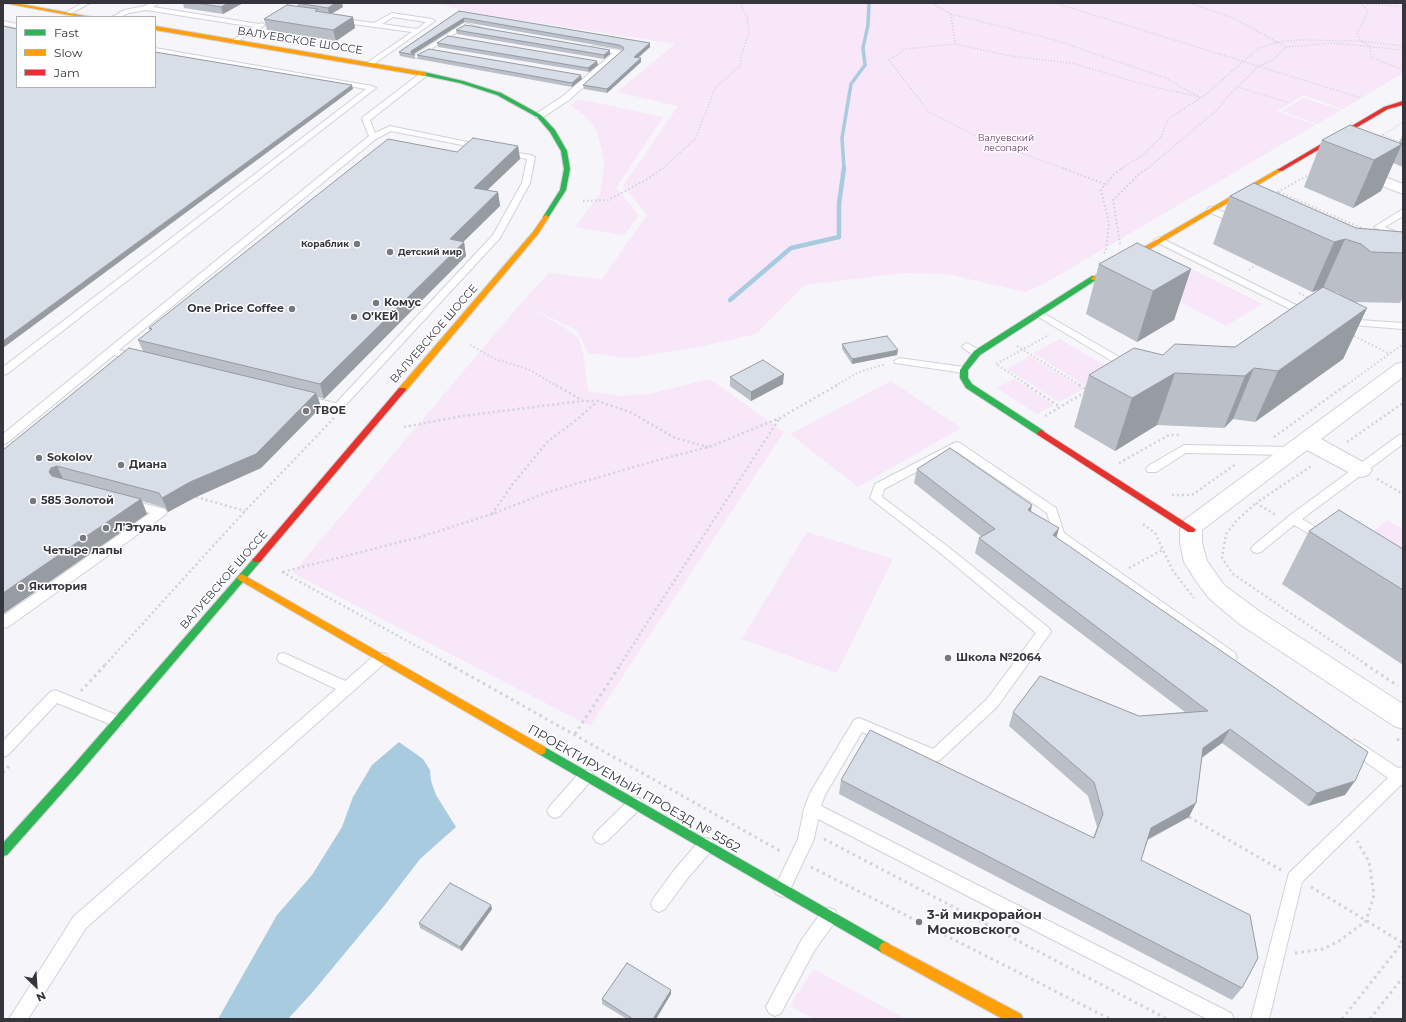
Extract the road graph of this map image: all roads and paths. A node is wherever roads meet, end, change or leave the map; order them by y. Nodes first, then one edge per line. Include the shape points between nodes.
1 (6, 3) edge
2 (87, 3) edge
3 (156, 3) edge
4 (298, 3) edge
5 (740, 3) edge
6 (932, 3) edge
7 (1054, 3) edge
8 (1190, 3) edge
9 (1360, 3) edge
10 (1403, 7) edge
11 (146, 8) junction
12 (283, 12) junction
13 (68, 13) junction
14 (298, 14) edge
15 (952, 14) junction
16 (84, 16) edge
17 (117, 16) edge
18 (334, 20) edge
19 (266, 22) junction
20 (3, 23) edge
21 (377, 24) junction
22 (16, 26) edge
23 (156, 28) edge
24 (487, 29) edge
25 (418, 31) junction
26 (1361, 41) junction
27 (233, 42) junction
28 (1278, 42) junction
29 (954, 44) junction
30 (1370, 46) junction
31 (1403, 46) edge
32 (588, 47) edge
33 (1286, 47) junction
34 (156, 50) edge
35 (1403, 50) edge
36 (417, 56) edge
37 (1242, 62) junction
38 (371, 64) junction
39 (1259, 66) junction
40 (1403, 70) edge
41 (425, 74) junction
42 (1238, 87) junction
43 (1200, 97) junction
44 (1361, 98) dead end
45 (1289, 103) dead end
46 (1403, 103) edge
47 (539, 116) junction
48 (1403, 122) edge
49 (1382, 135) junction
50 (373, 138) junction
51 (1375, 139) edge
52 (1403, 143) edge
53 (1309, 153) junction
54 (1332, 161) joint
55 (1346, 167) edge
56 (1105, 184) junction
57 (1403, 189) edge
58 (1279, 192) junction
59 (1272, 194) edge
60 (583, 201) dead end
61 (1211, 210) junction
62 (1403, 212) edge
63 (1246, 225) edge
64 (1367, 231) edge
65 (1403, 238) edge
66 (1159, 240) junction
67 (1403, 241) edge
68 (1121, 246) dead end
69 (1403, 246) edge
70 (1101, 256) dead end
71 (1256, 265) dead end
72 (1256, 273) dead end
73 (1297, 292) dead end
74 (1317, 295) edge
75 (1311, 299) junction
76 (1317, 302) edge
77 (1300, 310) junction
78 (1038, 313) junction
79 (1311, 314) edge
80 (1049, 319) junction
81 (1337, 320) edge
82 (1281, 322) edge
83 (1403, 326) edge
84 (1348, 333) edge
85 (1012, 343) dead end
86 (1403, 344) edge
87 (470, 345) dead end
88 (967, 346) dead end
89 (1022, 350) junction
90 (112, 351) junction
91 (977, 353) junction
92 (149, 360) edge
93 (899, 361) joint
94 (1396, 361) edge
95 (964, 370) junction
96 (1136, 370) edge
97 (3, 372) edge
98 (1094, 387) dead end
99 (1087, 390) junction
100 (292, 396) edge
101 (583, 400) junction
102 (598, 401) junction
103 (1402, 405) edge
104 (1060, 407) junction
105 (337, 411) junction
106 (780, 418) junction
107 (1040, 418) dead end
108 (404, 427) dead end
109 (1403, 438) edge
110 (3, 440) edge
111 (1299, 446) junction
112 (709, 448) junction
113 (1255, 450) junction
114 (1330, 453) junction
115 (1152, 469) dead end
116 (1361, 470) junction
117 (1403, 494) edge
118 (1169, 496) dead end
119 (196, 497) dead end
120 (119, 501) edge
121 (245, 511) junction
122 (492, 514) junction
123 (1293, 520) junction
124 (1191, 530) junction
125 (1334, 544) edge
126 (1257, 549) dead end
127 (242, 578) junction
128 (3, 623) edge
129 (284, 658) dead end
130 (380, 658) junction
131 (1238, 663) edge
132 (347, 688) junction
133 (1403, 690) edge
134 (71, 701) junction
135 (1403, 718) edge
136 (117, 720) junction
137 (575, 734) junction
138 (1341, 736) edge
139 (3, 751) edge
140 (14, 762) dead end
141 (3, 773) edge
142 (1401, 775) edge
143 (586, 776) junction
144 (635, 804) junction
145 (812, 809) junction
146 (555, 811) dead end
147 (808, 830) junction
148 (1352, 834) dead end
149 (601, 837) dead end
150 (706, 845) junction
151 (3, 851) edge
152 (795, 859) junction
153 (782, 889) junction
154 (659, 904) dead end
155 (829, 916) junction
156 (1403, 942) edge
157 (1290, 954) dead end
158 (1403, 977) edge
159 (775, 1007) dead end
160 (18, 1019) edge
161 (1016, 1019) edge
162 (1110, 1019) edge
163 (1167, 1019) edge
164 (1225, 1019) edge
165 (1260, 1019) edge
166 (1342, 1019) edge
167 (1370, 1019) edge

1 - 13 main road
2 - 13 lane
3 - 11 lane
4 - 12 lane
5 - 60 path via 747,17 749,32 741,56 741,65 715,88 696,138 646,180 608,200
6 - 15 path
7 - 37 path
8 - 28 path via 1235,19
9 - 10 path
9 - 26 path via 1368,11 1357,34
11 - 17 lane via 127,11
11 - 19 lane
12 - 14 lane
12 - 19 lane
13 - 16 main road
15 - 29 path
15 - 43 path via 1055,40 1133,66 1163,77
18 - 21 lane
19 - 27 lane
20 - 22 lane
21 - 25 lane
21 - 25 lane via 392,14 432,21
23 - 27 main road, ВАЛУЕВСКОЕ ШОССЕ
24 - 36 lane via 464,25 432,50
25 - 38 lane
26 - 28 path
26 - 30 path
26 - 31 path
27 - 38 main road, ВАЛУЕВСКОЕ ШОССЕ
28 - 33 path
28 - 37 path via 1259,48
29 - 43 path via 1016,57 1072,62 1149,86
29 - 56 path via 905,49 889,60 929,112 980,138
30 - 33 path via 1333,43
30 - 35 path
30 - 40 path via 1370,57
32 - 47 lane via 619,52 602,63 566,98
33 - 39 path via 1273,60
34 - 97 lane via 372,88
37 - 39 path
37 - 43 path
38 - 41 main road, ВАЛУЕВСКОЕ ШОССЕ
39 - 42 path
39 - 44 path
41 - 47 main road, ВАЛУЕВСКОЕ ШОССЕ via 462,82 498,94
41 - 50 lane via 366,119
42 - 45 path
42 - 68 path via 1219,108 1152,166 1139,174 1113,200
43 - 56 path via 1168,119 1161,137 1144,154 1114,174
46 - 53 main road via 1386,108
47 - 127 main road, ВАЛУЕВСКОЕ ШОССЕ via 559,141 564,151 567,169 563,190 536,233
48 - 49 path
49 - 51 path
49 - 52 path
50 - 90 lane
50 - 105 lane via 390,128 531,157 526,183 497,236
53 - 54 street
53 - 61 main road
54 - 58 path
55 - 57 street
56 - 70 path via 1101,190 1109,223 1106,251
58 - 59 path
58 - 64 path
61 - 63 lane
61 - 66 main road
62 - 65 lane via 1378,227
66 - 77 lane
66 - 78 main road
67 - 69 lane via 1398,244
71 - 72 path via 1249,270
73 - 75 path
74 - 75 path
75 - 76 path
77 - 79 lane
77 - 82 lane
78 - 80 lane
78 - 91 main road
80 - 89 path via 1044,322 1057,331
80 - 96 lane
81 - 83 lane
84 - 94 path
85 - 89 path
86 - 94 path
87 - 101 path via 495,359 528,369
88 - 91 lane
89 - 99 path
89 - 104 path via 996,364
90 - 92 lane
90 - 110 lane
91 - 95 main road
93 - 95 lane
93 - 106 path via 859,372
94 - 111 street
94 - 113 path
95 - 124 main road via 964,378 983,396
98 - 99 path
99 - 104 path
100 - 105 lane
101 - 102 path
101 - 108 path
102 - 112 path via 632,413 675,438
102 - 122 path via 548,441
103 - 114 path
104 - 107 path
105 - 121 path
106 - 112 path
106 - 137 path
109 - 116 lane
111 - 113 lane
111 - 114 street
111 - 124 street via 1199,520
112 - 122 path via 548,492
113 - 115 lane via 1184,449
113 - 118 path via 1192,495
114 - 116 street
114 - 133 path via 1256,503 1237,520 1226,534 1222,558 1233,574
116 - 117 path
116 - 123 lane
119 - 121 path
120 - 128 lane via 161,512
121 - 134 path
122 - 137 path via 420,537 282,572
123 - 125 lane
123 - 126 lane
124 - 135 street via 1191,544 1196,562 1216,591 1227,601
127 - 130 main road, ПРОЕКТИРУЕМЫЙ ПРОЕЗД № 5562
127 - 136 main road, ВАЛУЕВСКОЕ ШОССЕ
129 - 132 lane
130 - 132 lane
130 - 143 main road, ПРОЕКТИРУЕМЫЙ ПРОЕЗД № 5562
131 - 145 lane via 1058,535 1052,511 956,446 879,487 876,498 1044,632 992,703 935,756 859,724 818,793
132 - 160 lane via 80,922
134 - 136 lane
134 - 139 lane via 55,696
136 - 151 main road, ВАЛУЕВСКОЕ ШОССЕ
137 - 152 path
138 - 142 lane
140 - 141 path
142 - 165 lane via 1295,878
143 - 144 main road, ПРОЕКТИРУЕМЫЙ ПРОЕЗД № 5562
143 - 146 lane
144 - 149 lane
144 - 150 main road, ПРОЕКТИРУЕМЫЙ ПРОЕЗД № 5562
145 - 147 lane
145 - 164 lane
147 - 152 lane
147 - 163 path
148 - 157 path via 1365,852 1372,871 1374,895 1366,921 1339,941 1323,949
150 - 153 main road, ПРОЕКТИРУЕМЫЙ ПРОЕЗД № 5562
150 - 154 lane
152 - 153 lane
152 - 162 path
153 - 155 main road, ПРОЕКТИРУЕМЫЙ ПРОЕЗД № 5562
155 - 159 lane via 808,945
155 - 161 main road, ПРОЕКТИРУЕМЫЙ ПРОЕЗД № 5562
156 - 166 path
158 - 167 path

